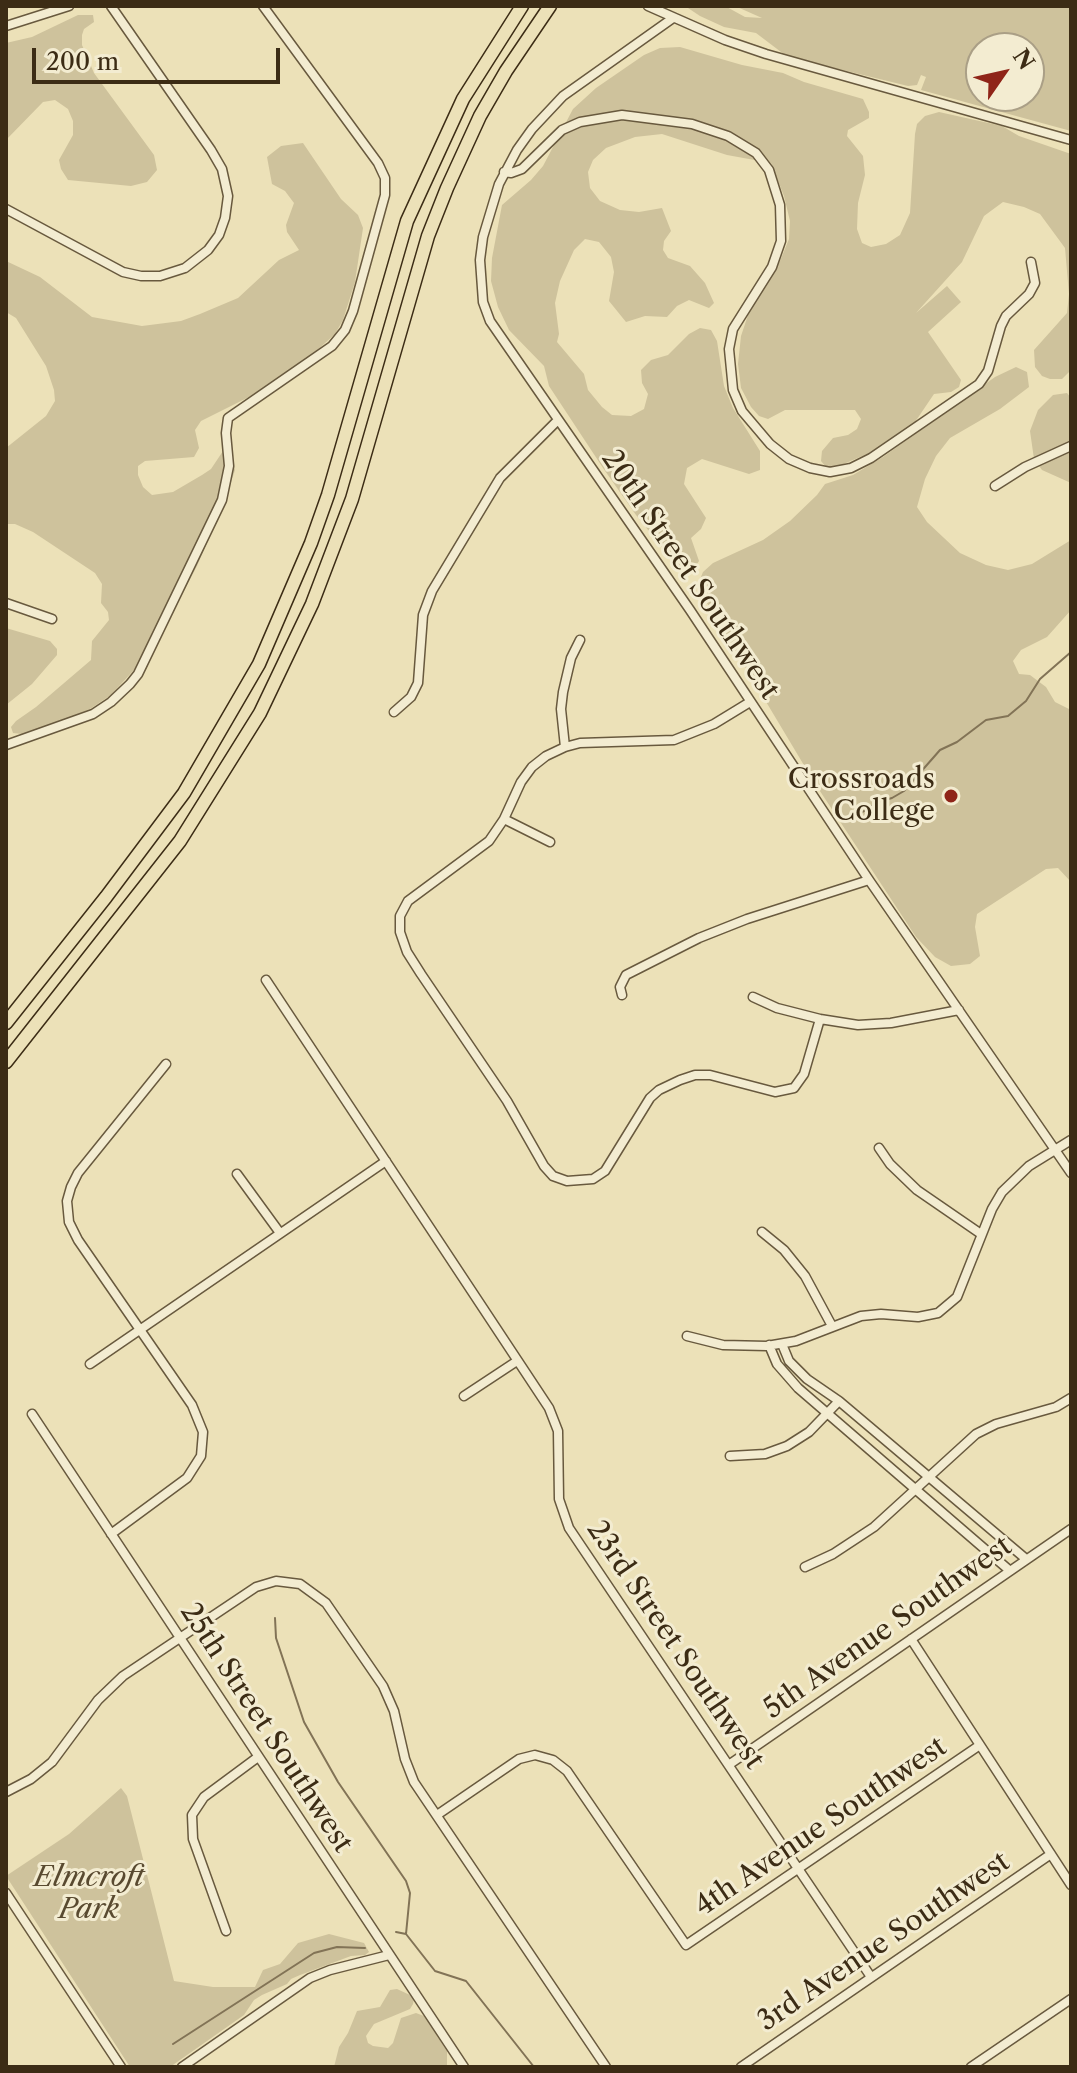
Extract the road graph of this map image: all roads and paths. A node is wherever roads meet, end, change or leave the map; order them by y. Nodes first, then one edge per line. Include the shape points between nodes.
1 (69, 6) edge
2 (111, 6) edge
3 (263, 6) edge
4 (522, 6) edge
5 (550, 6) edge
6 (648, 6) edge
7 (673, 18) junction
8 (6, 26) edge
9 (1071, 140) edge
10 (504, 172) junction
11 (6, 209) edge
12 (1031, 262) dead end
13 (558, 420) junction
14 (1071, 446) edge
15 (995, 486) dead end
16 (6, 603) edge
17 (52, 619) dead end
18 (580, 640) dead end
19 (750, 702) junction
20 (394, 712) dead end
21 (6, 745) edge
22 (565, 747) junction
23 (504, 819) junction
24 (550, 842) dead end
25 (869, 880) junction
26 (266, 980) dead end
27 (622, 995) dead end
28 (753, 997) dead end
29 (959, 1010) junction
30 (820, 1019) junction
31 (6, 1023) edge
32 (6, 1062) edge
33 (166, 1064) dead end
34 (1071, 1140) edge
35 (879, 1148) dead end
36 (1056, 1150) junction
37 (386, 1161) junction
38 (1071, 1173) edge
39 (237, 1174) dead end
40 (762, 1232) dead end
41 (280, 1233) junction
42 (981, 1234) junction
43 (832, 1326) junction
44 (140, 1331) junction
45 (687, 1336) dead end
46 (782, 1344) junction
47 (769, 1345) junction
48 (517, 1361) junction
49 (90, 1364) dead end
50 (464, 1396) dead end
51 (1071, 1398) edge
52 (839, 1401) junction
53 (828, 1412) junction
54 (32, 1414) dead end
55 (730, 1456) dead end
56 (928, 1478) junction
57 (916, 1490) junction
58 (1071, 1529) edge
59 (111, 1534) junction
60 (1026, 1559) junction
61 (805, 1567) dead end
62 (1009, 1570) junction
63 (181, 1638) junction
64 (911, 1639) junction
65 (980, 1745) junction
66 (258, 1757) junction
67 (730, 1764) junction
68 (6, 1792) edge
69 (437, 1815) junction
70 (1051, 1854) junction
71 (799, 1867) junction
72 (1071, 1885) edge
73 (6, 1893) edge
74 (226, 1931) dead end
75 (389, 1955) junction
76 (871, 1977) junction
77 (1071, 1999) edge
78 (121, 2067) edge
79 (182, 2067) edge
80 (464, 2067) edge
81 (606, 2067) edge
82 (741, 2067) edge
83 (971, 2067) edge

1 - 8 street
2 - 11 street via 222,169 228,196 219,235 185,268 141,276 123,272
3 - 21 street via 385,178 353,311 332,346 228,418 229,466 222,500 138,674 93,714
4 - 31 highway via 463,99 407,221 328,495 259,664 184,793
5 - 32 highway via 506,71 447,188 428,236 348,511 312,604 260,713 180,841
6 - 7 street
7 - 9 street via 766,54
7 - 10 street, 20th Street Southwest via 563,96 532,129
10 - 12 street via 522,169 562,130 613,116 692,124 756,153 778,196 781,241 772,267 733,329 733,390 742,411 770,444 789,459 830,472 871,458 979,384 1006,316 1035,283
10 - 13 street, 20th Street Southwest via 483,237 483,302 490,321
13 - 19 street, 20th Street Southwest
13 - 20 street via 500,478 432,591 423,615 418,683
14 - 15 street
16 - 17 street
18 - 22 street via 563,692
19 - 22 street via 674,740
19 - 25 street, 20th Street Southwest
22 - 23 street via 526,774
23 - 24 street
23 - 30 street via 481,849 408,901 400,932 407,952 553,1176 582,1182 600,1175 650,1098 680,1080 710,1075 775,1092 794,1088 804,1074
25 - 27 street via 736,923 667,953 622,979
25 - 29 street, 20th Street Southwest
26 - 37 street, 23rd Street Southwest
28 - 30 street
29 - 30 street via 875,1025
29 - 36 street, 20th Street Southwest
33 - 44 street via 78,1173 67,1201 73,1230
34 - 36 street
35 - 42 street via 917,1190
36 - 38 street, 20th Street Southwest
36 - 42 street via 1014,1179
37 - 41 street
37 - 48 street, 23rd Street Southwest
39 - 41 street
40 - 43 street via 805,1276
41 - 44 street
42 - 43 street via 957,1297 944,1310 925,1317 861,1316
43 - 46 street
44 - 49 street
44 - 59 street via 195,1411 203,1447 187,1478
45 - 47 street via 723,1345
46 - 47 street
46 - 52 street via 796,1369
47 - 53 street via 785,1375
48 - 50 street
48 - 67 street, 23rd Street Southwest via 558,1431 563,1518
51 - 56 street via 1051,1410 988,1427
52 - 53 street
52 - 56 street
53 - 55 street via 787,1446 765,1454
53 - 57 street
54 - 59 street, 25th Street Southwest
56 - 57 street
56 - 60 street
57 - 61 street via 860,1538
57 - 62 street
58 - 60 street, 5th Avenue Southwest
59 - 63 street, 25th Street Southwest
60 - 62 street, 5th Avenue Southwest
62 - 64 street, 5th Avenue Southwest
63 - 66 street, 25th Street Southwest
63 - 68 street via 113,1684 52,1762
63 - 69 street via 262,1584 292,1582 312,1591 326,1603 386,1692 409,1772
64 - 65 street
64 - 67 street, 5th Avenue Southwest
65 - 70 street
65 - 71 street, 4th Avenue Southwest
66 - 74 street via 204,1797 192,1815 193,1839
66 - 75 street, 25th Street Southwest
67 - 71 street, 23rd Street Southwest
69 - 71 street, 4th Avenue Southwest via 519,1759 535,1755 553,1760 567,1771 686,1945
69 - 81 street
70 - 72 street
70 - 76 street, 3rd Avenue Southwest
71 - 76 street, 23rd Street Southwest
73 - 78 street
75 - 79 street via 310,1978
75 - 80 street, 25th Street Southwest
76 - 82 street, 3rd Avenue Southwest
77 - 83 street

